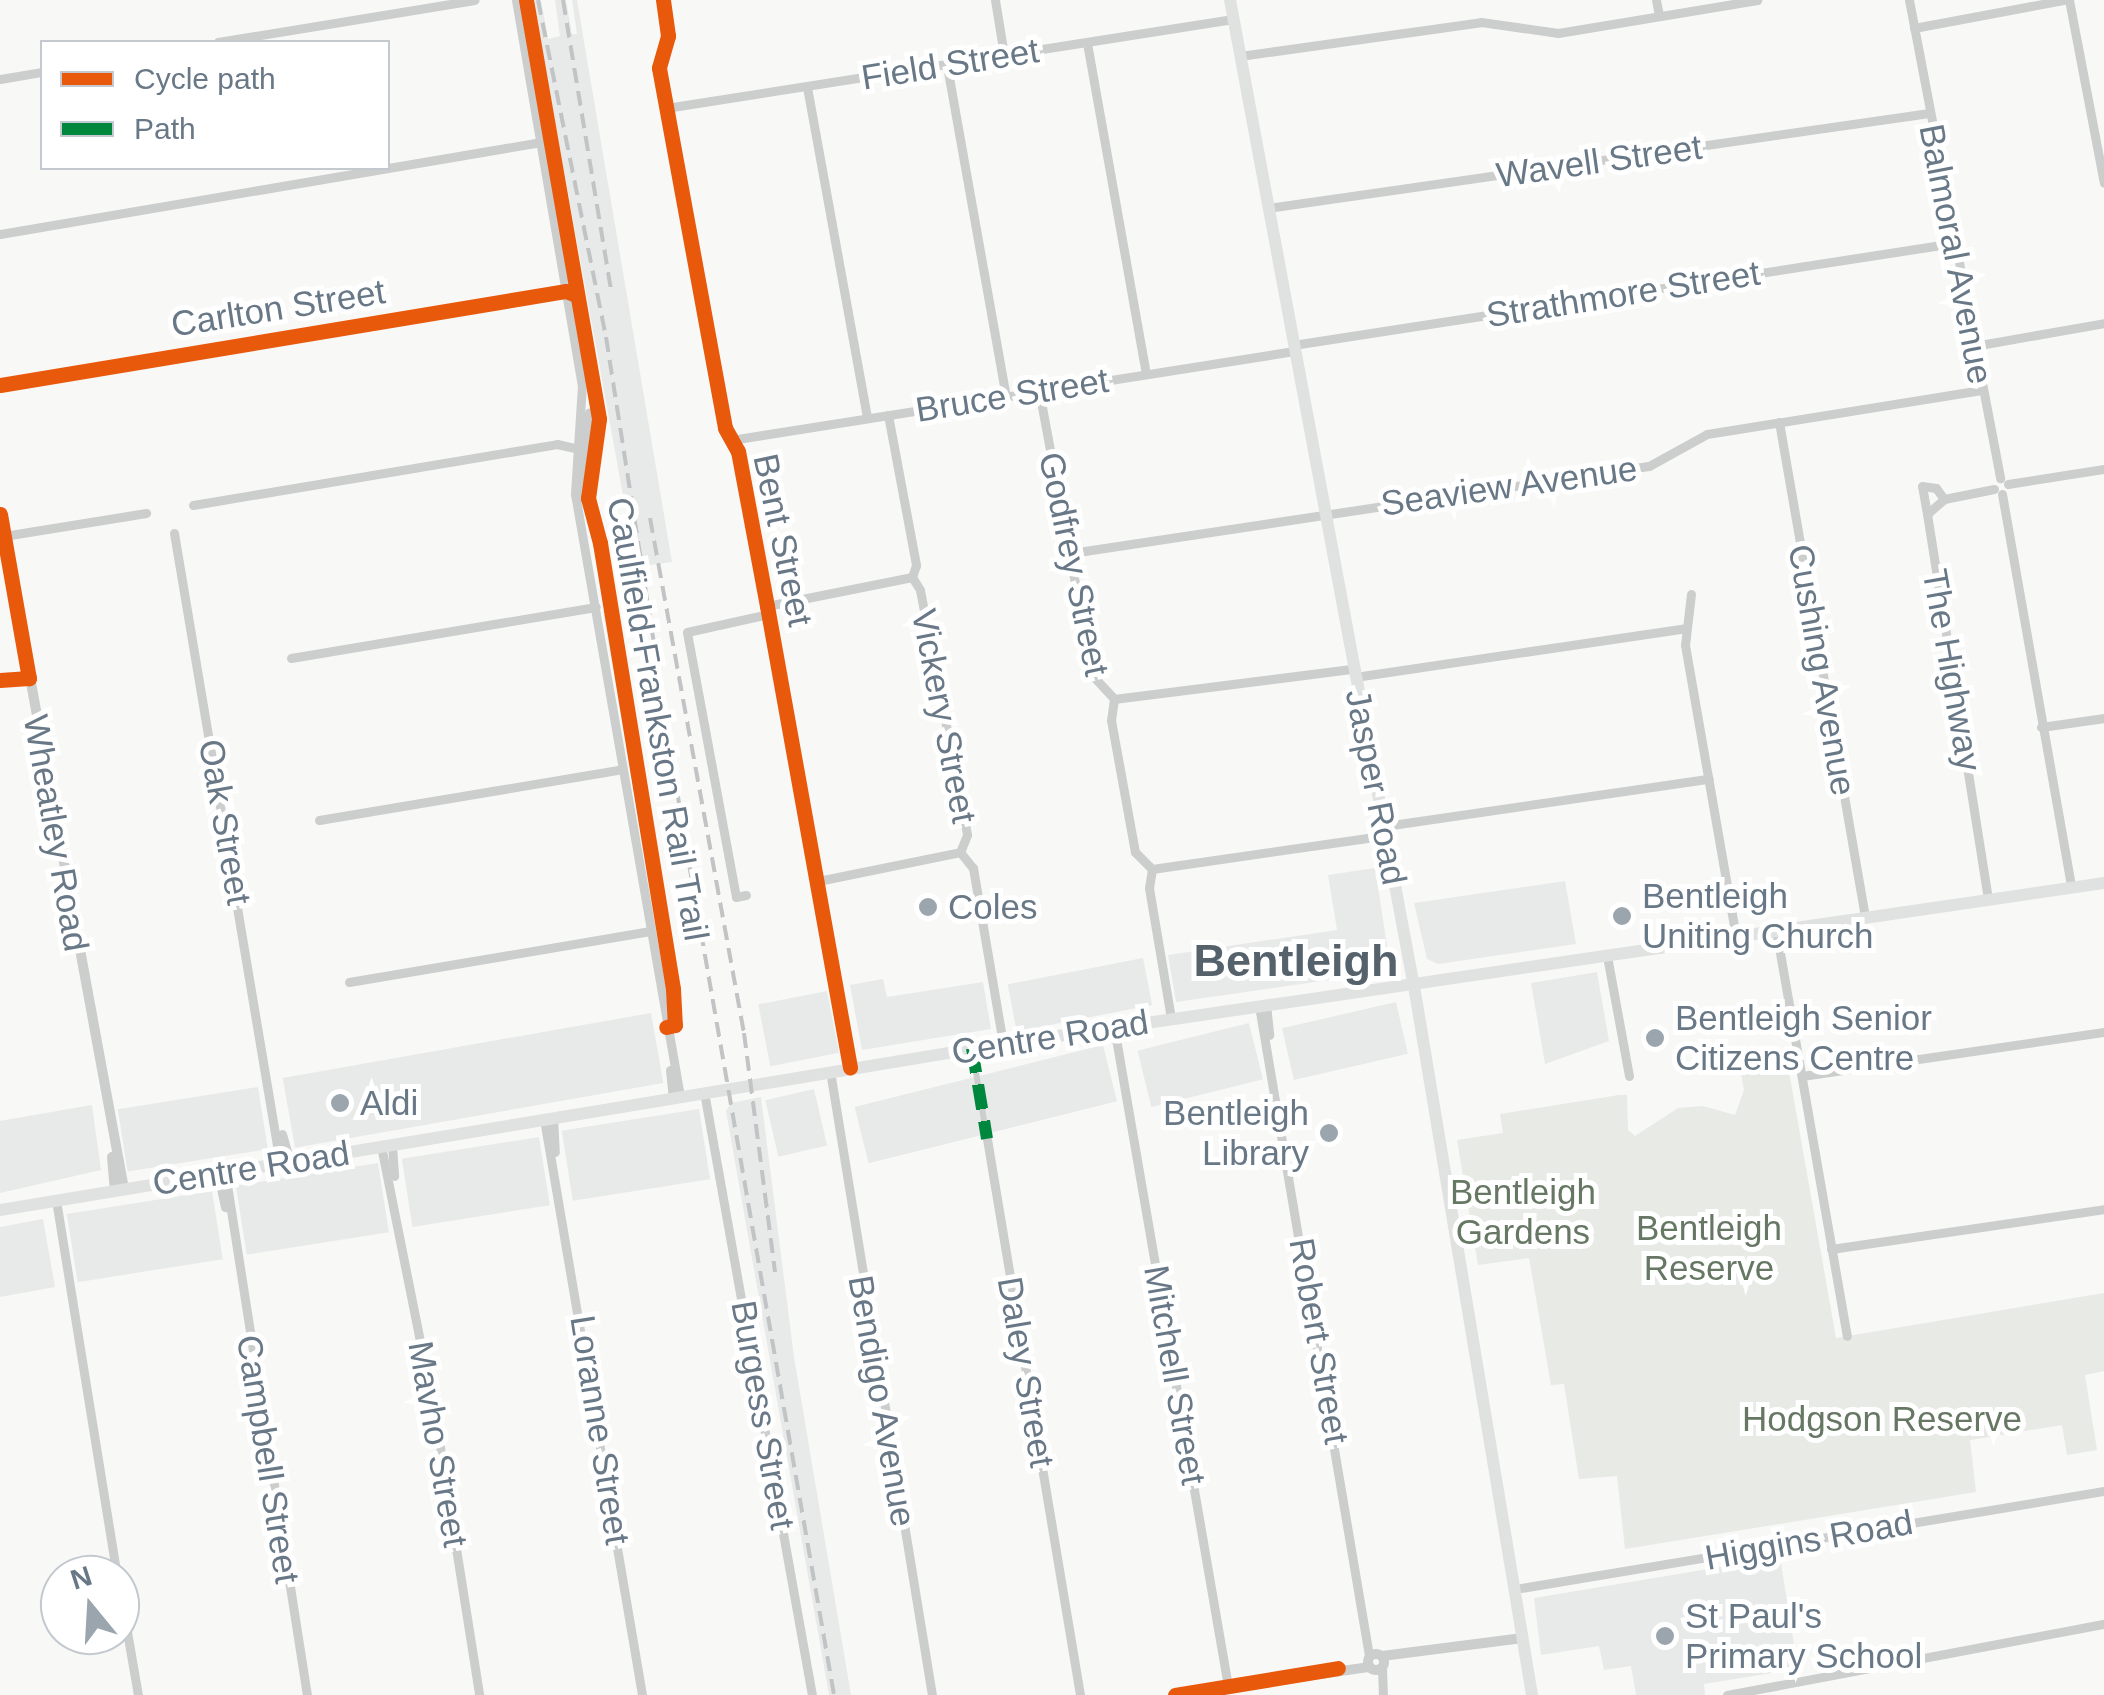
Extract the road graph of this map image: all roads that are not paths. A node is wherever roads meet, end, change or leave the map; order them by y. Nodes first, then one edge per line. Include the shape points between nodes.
1 (474, 0) edge
2 (516, 0) edge
3 (663, 0) edge
4 (996, 0) edge
5 (1230, 0) edge
6 (1656, 0) edge
7 (1756, 0) edge
8 (1908, 0) edge
9 (2066, 0) edge
10 (1659, 16) junction
11 (1233, 19) junction
12 (1914, 28) junction
13 (230, 40) edge
14 (1087, 43) junction
15 (1004, 56) junction
16 (1240, 56) junction
17 (947, 66) junction
18 (40, 72) edge
19 (0, 79) edge
20 (807, 86) junction
21 (666, 108) junction
22 (1929, 113) junction
23 (541, 142) junction
24 (390, 168) edge
25 (376, 170) edge
26 (2104, 184) edge
27 (1268, 208) junction
28 (0, 234) edge
29 (1954, 243) junction
30 (566, 291) junction
31 (2104, 323) edge
32 (1974, 346) junction
33 (1293, 348) junction
34 (1146, 373) junction
35 (0, 385) edge
36 (1982, 390) junction
37 (1038, 391) junction
38 (1006, 396) junction
39 (888, 416) junction
40 (867, 418) junction
41 (1779, 422) junction
42 (731, 440) junction
43 (583, 450) junction
44 (2104, 469) edge
45 (2001, 486) junction
46 (1944, 499) junction
47 (193, 505) dead end
48 (146, 513) dead end
49 (0, 514) edge
50 (1324, 514) junction
51 (1927, 514) junction
52 (174, 533) dead end
53 (4, 536) junction
54 (1078, 552) junction
55 (912, 577) junction
56 (1691, 594) dead end
57 (596, 607) junction
58 (768, 610) junction
59 (1685, 628) junction
60 (290, 658) dead end
61 (1354, 673) junction
62 (1114, 699) junction
63 (2104, 718) edge
64 (2042, 727) junction
65 (623, 769) junction
66 (1709, 778) junction
67 (319, 820) dead end
68 (1386, 830) junction
69 (960, 852) junction
70 (1152, 870) junction
71 (818, 881) junction
72 (2104, 883) edge
73 (2071, 888) junction
74 (746, 895) dead end
75 (1988, 899) junction
76 (1865, 918) junction
77 (1776, 930) junction
78 (650, 931) junction
79 (1736, 936) junction
80 (1607, 956) junction
81 (350, 982) dead end
82 (1414, 983) junction
83 (1262, 1005) junction
84 (1171, 1018) junction
85 (1117, 1026) junction
86 (2104, 1032) edge
87 (1006, 1043) junction
88 (972, 1048) junction
89 (853, 1067) junction
90 (826, 1071) junction
91 (1629, 1076) dead end
92 (1802, 1076) junction
93 (712, 1090) junction
94 (677, 1096) junction
95 (548, 1118) junction
96 (987, 1139) joint
97 (386, 1146) junction
98 (285, 1162) junction
99 (222, 1173) junction
100 (119, 1190) junction
101 (52, 1201) junction
102 (2104, 1209) edge
103 (0, 1210) edge
104 (1831, 1249) junction
105 (1847, 1336) dead end
106 (2104, 1491) edge
107 (114, 1555) edge
108 (1514, 1589) junction
109 (2104, 1624) edge
110 (1522, 1638) junction
111 (131, 1655) edge
112 (1375, 1662) junction
113 (1234, 1689) edge
114 (1383, 1692) edge
115 (138, 1695) edge
116 (307, 1695) edge
117 (479, 1695) edge
118 (642, 1695) edge
119 (812, 1695) edge
120 (932, 1695) edge
121 (1080, 1695) edge
122 (1175, 1695) edge
123 (1532, 1695) edge
124 (1727, 1695) edge

1 - 13 street
2 - 23 street
3 - 21 street, Bent Street via 668,36 659,64
4 - 15 street
5 - 11 main road, Jasper Road
6 - 10 street
7 - 10 street
8 - 12 street, Balmoral Avenue
9 - 12 street
9 - 26 street
10 - 16 street via 1558,32 1481,22
11 - 14 street, Field Street
11 - 16 main road, Jasper Road
12 - 22 street, Balmoral Avenue
14 - 15 street, Field Street
14 - 34 street
15 - 17 street, Field Street
16 - 27 main road, Jasper Road
17 - 20 street, Field Street
17 - 38 street
18 - 19 street
20 - 21 street, Field Street
20 - 40 street
21 - 42 street, Bent Street
22 - 27 street, Wavell Street
22 - 29 street, Balmoral Avenue
23 - 24 street
23 - 30 street
25 - 28 street
27 - 33 main road, Jasper Road
29 - 32 street, Balmoral Avenue
29 - 33 street, Strathmore Street
30 - 35 street, Carlton Street
30 - 43 street via 591,428
31 - 32 street
32 - 36 street, Balmoral Avenue
33 - 34 street, Bruce Street
33 - 50 main road, Jasper Road
34 - 37 street, Bruce Street
36 - 41 street, Seaview Avenue
36 - 45 street, Balmoral Avenue
37 - 38 street, Bruce Street
37 - 54 street, Godfrey Street via 1066,538
38 - 39 street, Bruce Street
39 - 40 street, Bruce Street
39 - 55 street, Vickery Street via 916,565
40 - 42 street, Bruce Street
41 - 50 street, Seaview Avenue via 1707,434 1650,466
41 - 76 street, Cushing Avenue
42 - 58 street, Bent Street
43 - 47 street via 557,444
43 - 57 street via 579,508
44 - 45 street
45 - 46 street
45 - 64 street, Balmoral Avenue
46 - 51 street
46 - 51 street via 1936,488 1922,486
48 - 53 street
49 - 53 street, Wheatley Road
50 - 54 street, Seaview Avenue
50 - 61 main road, Jasper Road
51 - 75 street, The Highway
52 - 98 street, Oak Street
53 - 100 street, Wheatley Road
54 - 62 street, Godfrey Street via 1073,572 1092,675
55 - 58 street
55 - 69 street, Vickery Street via 920,590 967,834
56 - 59 street
57 - 60 street
57 - 65 street
58 - 71 street, Bent Street
58 - 74 street via 687,632 736,897
59 - 61 street
59 - 66 street
61 - 62 street
61 - 68 main road, Jasper Road
62 - 70 street, Godfrey Street via 1110,717 1136,852
63 - 64 street
64 - 73 street, Balmoral Avenue
65 - 67 street
65 - 78 street
66 - 68 street
66 - 79 street
68 - 70 street
68 - 82 main road, Jasper Road
69 - 71 street
69 - 87 street, Vickery Street via 973,868
70 - 84 street, Godfrey Street
71 - 89 street, Bent Street
72 - 73 main road, Centre Road
73 - 75 main road, Centre Road
75 - 76 main road, Centre Road
76 - 77 main road, Centre Road
77 - 79 main road, Centre Road
77 - 92 street
78 - 81 street
78 - 94 street
79 - 80 main road, Centre Road
80 - 82 main road, Centre Road
80 - 91 street
82 - 83 main road, Centre Road
82 - 108 main road, Jasper Road
83 - 84 main road, Centre Road
83 - 112 street, Robert Street
84 - 85 main road, Centre Road
85 - 87 main road, Centre Road
85 - 113 street, Mitchell Street
86 - 92 street
87 - 88 main road, Centre Road
88 - 89 main road, Centre Road
88 - 96 street, Daley Street
89 - 90 main road, Centre Road
90 - 93 main road, Centre Road
90 - 120 street, Bendigo Avenue
92 - 104 street
93 - 94 main road, Centre Road
93 - 119 street, Burgess Street
94 - 95 main road, Centre Road
95 - 97 main road, Centre Road
95 - 118 street, Loranne Street
96 - 121 street, Daley Street
97 - 98 main road, Centre Road
97 - 117 street, Mavho Street
98 - 99 main road, Centre Road
99 - 100 main road, Centre Road
99 - 116 street, Campbell Street
100 - 101 main road, Centre Road
101 - 103 main road, Centre Road
101 - 107 street
102 - 104 street
104 - 105 street
106 - 108 street, Higgins Road
108 - 110 main road, Jasper Road
109 - 124 street
110 - 112 street
110 - 123 main road, Jasper Road
111 - 115 street
112 - 113 street
112 - 114 street, Robert Street
113 - 122 street

